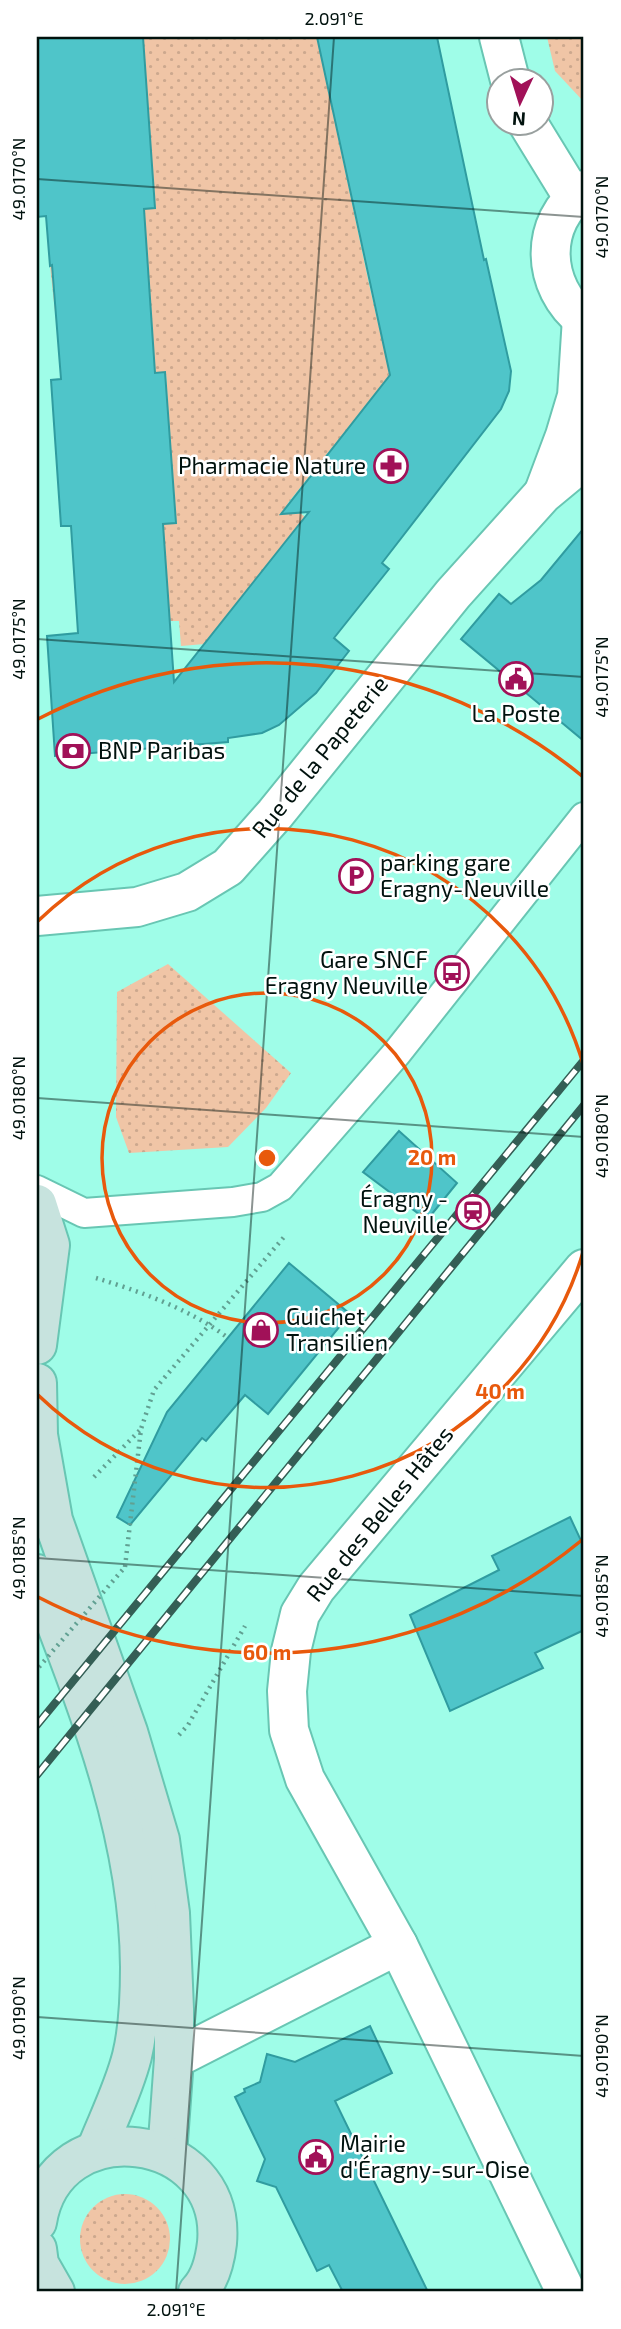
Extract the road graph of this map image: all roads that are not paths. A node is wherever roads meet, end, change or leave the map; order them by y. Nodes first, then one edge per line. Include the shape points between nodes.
1 (499, 37) edge
2 (506, 66) edge
3 (537, 136) edge
4 (579, 194) edge
5 (583, 319) edge
6 (584, 460) edge
7 (543, 494) junction
8 (584, 817) edge
9 (37, 916) edge
10 (37, 1191) edge
11 (37, 1204) edge
12 (584, 1269) edge
13 (37, 1345) edge
14 (37, 1383) edge
15 (37, 1574) edge
16 (398, 1945) junction
17 (174, 2059) junction
18 (96, 2150) junction
19 (167, 2154) junction
20 (37, 2222) edge
21 (37, 2249) edge
22 (55, 2292) edge
23 (198, 2292) edge
24 (566, 2292) edge

1 - 2 street
3 - 4 street
4 - 5 street via 557,219 550,245 551,273 562,298
5 - 7 street, Rue de la Papeterie via 577,396
6 - 7 street, Rue de la Papeterie
7 - 9 street, Rue de la Papeterie via 453,594 228,867 187,892 136,907
8 - 10 lane via 396,1054 280,1187 262,1197 233,1202 84,1213
11 - 13 main road via 50,1245
12 - 16 street, Rue des Belles Hâtes via 349,1547 300,1614 287,1691 289,1730 305,1779
14 - 17 main road via 38,1435 52,1520 128,1732 160,1840 170,1913
15 - 18 main road via 106,1761 133,1881 140,1942 140,2008 132,2057
16 - 17 street
16 - 24 street, Rue des Belles Hâtes
17 - 19 main road
18 - 19 main road via 144,2146
18 - 20 main road via 71,2163 51,2184
19 - 23 main road via 192,2173 210,2199 218,2229 215,2260
21 - 22 main road via 39,2264

